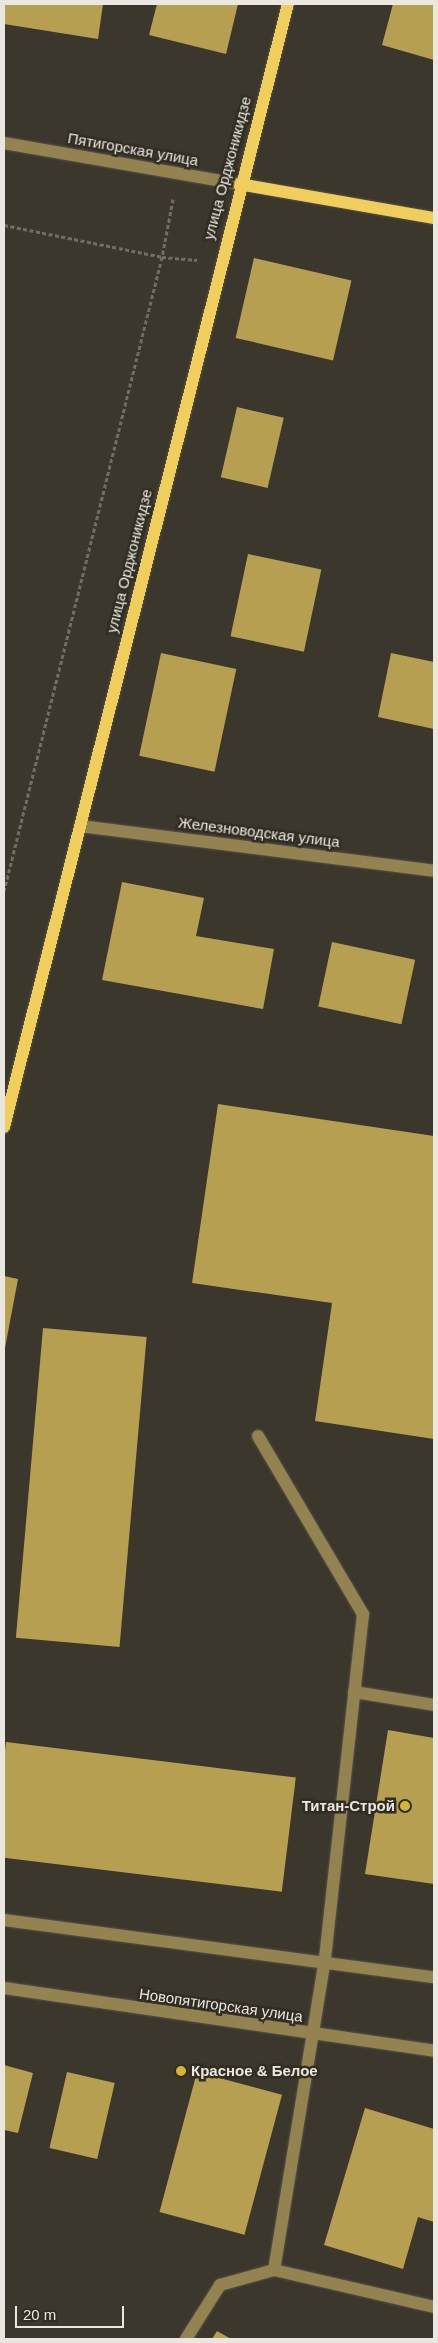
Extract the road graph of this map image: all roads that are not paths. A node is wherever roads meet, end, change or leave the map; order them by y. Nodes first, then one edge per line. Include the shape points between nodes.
1 (288, 4) edge
2 (4, 143) edge
3 (239, 184) junction
4 (434, 218) edge
5 (80, 826) junction
6 (434, 871) edge
7 (4, 1127) edge
8 (258, 1436) dead end
9 (354, 1692) junction
10 (434, 1705) edge
11 (4, 1920) edge
12 (325, 1960) junction
13 (434, 1977) edge
14 (4, 1988) edge
15 (314, 2035) junction
16 (434, 2051) edge
17 (274, 2270) junction
18 (434, 2307) edge
19 (186, 2339) edge

1 - 3 main road, улица Орджоникидзе
2 - 3 street, Пятигорская улица
3 - 4 main road, Пятигорская улица
3 - 5 main road, улица Орджоникидзе
5 - 6 street, Железноводская улица
5 - 7 main road, улица Орджоникидзе
8 - 9 street via 363,1614
9 - 10 street
9 - 12 street
11 - 12 street
12 - 13 street
12 - 15 street
14 - 15 street, Новопятигорская улица
15 - 16 street, Новопятигорская улица
15 - 17 street
17 - 18 street
17 - 19 street via 220,2285

